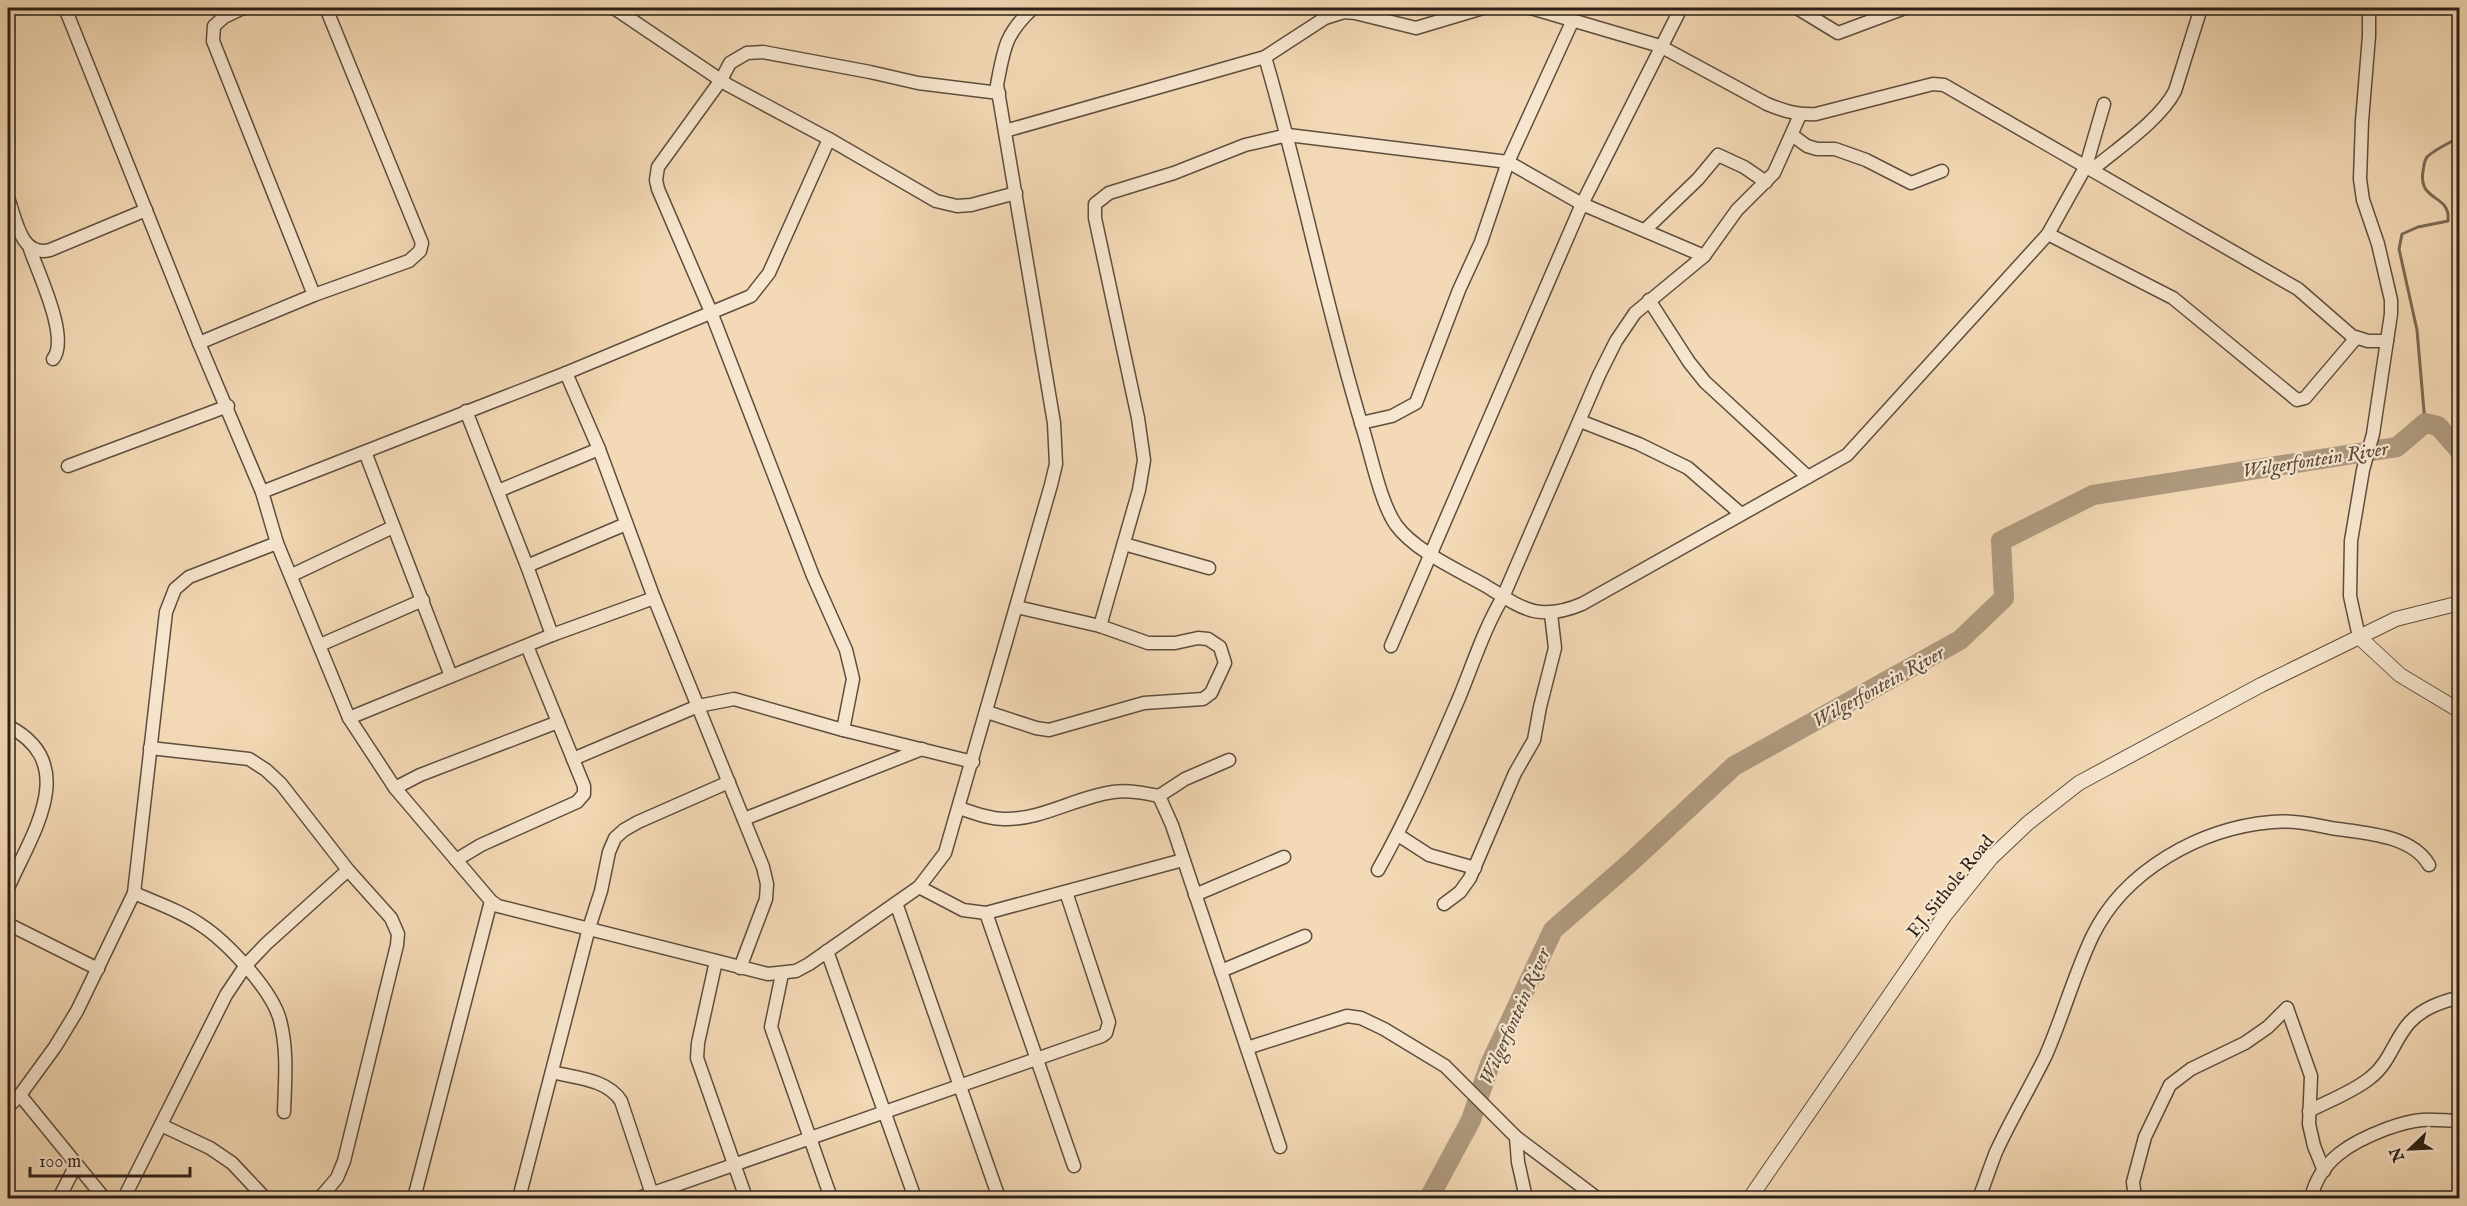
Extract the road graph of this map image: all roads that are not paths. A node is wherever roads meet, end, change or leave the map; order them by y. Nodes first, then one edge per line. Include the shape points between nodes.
1 (65, 8) edge
2 (243, 8) edge
3 (326, 8) edge
4 (614, 8) edge
5 (1033, 8) edge
6 (1483, 8) edge
7 (1531, 8) edge
8 (1681, 8) edge
9 (1797, 8) edge
10 (1905, 8) edge
11 (2201, 8) edge
12 (2369, 8) edge
13 (1572, 22) junction
14 (1660, 46) junction
15 (1265, 57) junction
16 (721, 80) junction
17 (999, 93) junction
18 (2104, 104) dead end
19 (1800, 115) junction
20 (1005, 131) junction
21 (1288, 135) junction
22 (1792, 135) junction
23 (829, 139) junction
24 (1508, 162) junction
25 (2089, 167) junction
26 (1942, 171) dead end
27 (1766, 182) junction
28 (1016, 194) junction
29 (8, 198) edge
30 (1582, 204) junction
31 (146, 210) junction
32 (1646, 230) junction
33 (2048, 234) junction
34 (30, 249) junction
35 (1704, 256) junction
36 (314, 295) junction
37 (1649, 300) junction
38 (711, 312) junction
39 (2356, 338) junction
40 (2387, 341) junction
41 (200, 343) junction
42 (53, 359) dead end
43 (566, 373) junction
44 (228, 406) junction
45 (466, 411) junction
46 (1580, 421) junction
47 (1361, 423) junction
48 (599, 449) junction
49 (365, 452) junction
50 (68, 466) dead end
51 (1808, 477) junction
52 (498, 491) junction
53 (262, 492) junction
54 (1741, 514) junction
55 (626, 524) junction
56 (393, 527) junction
57 (277, 543) junction
58 (1124, 544) junction
59 (1431, 554) junction
60 (527, 566) junction
61 (1209, 568) dead end
62 (292, 575) junction
63 (1503, 597) junction
64 (654, 598) junction
65 (423, 600) junction
66 (2460, 603) edge
67 (1017, 607) junction
68 (1551, 614) junction
69 (1100, 626) junction
70 (552, 635) junction
71 (2359, 637) junction
72 (320, 645) junction
73 (527, 646) junction
74 (1391, 646) dead end
75 (451, 676) junction
76 (698, 706) junction
77 (2460, 711) edge
78 (987, 712) junction
79 (349, 718) junction
80 (558, 722) junction
81 (8, 726) edge
82 (843, 730) junction
83 (150, 748) junction
84 (922, 749) junction
85 (573, 759) junction
86 (1229, 760) dead end
87 (973, 762) junction
88 (729, 782) junction
89 (394, 788) junction
90 (1159, 796) junction
91 (959, 807) junction
92 (744, 819) junction
93 (1398, 835) junction
94 (1284, 857) dead end
95 (456, 860) junction
96 (1184, 860) junction
97 (2429, 865) dead end
98 (1475, 868) junction
99 (348, 870) junction
100 (1378, 870) dead end
101 (919, 887) junction
102 (8, 888) edge
103 (1066, 892) junction
104 (134, 893) junction
105 (1195, 895) junction
106 (491, 901) junction
107 (896, 903) junction
108 (1444, 904) dead end
109 (986, 913) junction
110 (8, 924) edge
111 (589, 928) junction
112 (1305, 936) dead end
113 (827, 951) junction
114 (716, 961) junction
115 (246, 965) junction
116 (740, 968) junction
117 (99, 969) junction
118 (1221, 971) junction
119 (782, 974) junction
120 (2460, 997) edge
121 (1247, 1048) junction
122 (1037, 1059) junction
123 (552, 1072) junction
124 (960, 1084) junction
125 (20, 1095) junction
126 (8, 1107) edge
127 (885, 1111) junction
128 (284, 1112) dead end
129 (2309, 1112) junction
130 (2460, 1122) edge
131 (161, 1125) junction
132 (808, 1137) junction
133 (1516, 1137) junction
134 (1280, 1147) dead end
135 (734, 1164) junction
136 (76, 1165) junction
137 (1074, 1166) dead end
138 (2324, 1171) junction
139 (652, 1194) junction
140 (59, 1198) edge
141 (104, 1198) edge
142 (124, 1198) edge
143 (265, 1198) edge
144 (320, 1198) edge
145 (414, 1198) edge
146 (519, 1198) edge
147 (639, 1198) edge
148 (746, 1198) edge
149 (831, 1198) edge
150 (915, 1198) edge
151 (999, 1198) edge
152 (1526, 1198) edge
153 (1597, 1198) edge
154 (1750, 1198) edge
155 (1979, 1198) edge
156 (2135, 1198) edge
157 (2311, 1198) edge

1 - 31 street
2 - 36 street via 214,26 213,41
3 - 36 street via 422,243 418,254 402,264
4 - 16 street
5 - 17 street via 1017,22 1006,40 997,85
6 - 15 street via 1416,28 1344,12 1325,18
7 - 13 street
8 - 14 street
9 - 10 street via 1838,33
11 - 25 street via 2169,103
12 - 40 street via 2360,179 2391,300
13 - 14 street
13 - 24 street
14 - 19 street via 1767,104
14 - 30 street
15 - 20 street
15 - 21 street
16 - 17 street via 738,56 763,52 918,83
16 - 23 street
16 - 38 street via 663,158 656,180
17 - 20 street
18 - 25 street
19 - 22 street
19 - 25 street via 1939,84
20 - 28 street
21 - 24 street
21 - 47 street via 1336,341
21 - 58 street via 1245,145 1174,173 1125,186 1095,204 1144,460
22 - 26 street via 1807,146 1835,149 1866,160 1911,183
22 - 27 street
23 - 28 street via 936,201 971,205
23 - 38 street via 762,284 746,299
24 - 30 street
24 - 47 street via 1416,403 1392,416
25 - 33 street
25 - 39 street via 2298,289
27 - 32 street via 1718,155
27 - 35 street via 1737,210
28 - 67 street via 1056,444 1051,485
29 - 34 street
30 - 32 street
30 - 59 street
31 - 34 street via 50,250
31 - 41 street
32 - 35 street
33 - 39 street via 2180,302 2297,400 2305,398
33 - 51 street via 1847,455
34 - 42 street via 58,331 58,350
35 - 37 street
36 - 41 street
37 - 46 street via 1616,341
37 - 51 street via 1705,382
38 - 43 street
38 - 82 street via 813,576 846,650 853,679
39 - 40 street
40 - 71 street via 2351,541 2350,596
41 - 44 street
43 - 45 street
43 - 48 street
44 - 50 street
44 - 53 street
45 - 49 street
45 - 52 street
46 - 54 street via 1688,468
46 - 63 street
47 - 59 street via 1395,523
48 - 52 street
48 - 55 street
49 - 53 street
49 - 56 street
51 - 54 street
52 - 60 street
53 - 57 street
54 - 68 street via 1582,604
55 - 60 street
55 - 64 street
56 - 62 street
56 - 65 street
57 - 62 street
57 - 83 street via 189,577 174,589 166,612
58 - 61 street
58 - 69 street
59 - 63 street
59 - 74 street
60 - 70 street
62 - 72 street
63 - 68 street via 1525,609
63 - 93 street
64 - 70 street
64 - 76 street
65 - 72 street
65 - 75 street
66 - 71 street, F.J. Sithole Road via 2396,619
67 - 69 street
67 - 78 street
68 - 98 street via 1555,648 1534,740 1515,773
69 - 78 street via 1148,643 1208,639 1220,646 1225,663 1211,693 1198,700 1144,704 1049,730
70 - 73 street
71 - 77 street via 2400,675
71 - 154 street, F.J. Sithole Road via 2079,783 2028,823 1991,858 1945,915
72 - 79 street
73 - 75 street
73 - 80 street
75 - 79 street
76 - 82 street via 734,699
76 - 85 street
76 - 88 street
78 - 87 street
79 - 89 street
80 - 85 street
80 - 89 street
81 - 102 street via 39,752 47,788 42,817
82 - 84 street
83 - 99 street via 258,763 281,784
83 - 104 street
84 - 87 street
84 - 92 street
85 - 95 street via 584,786 580,799
86 - 90 street via 1185,779
87 - 91 street
88 - 92 street
88 - 111 street via 638,822 615,838
89 - 95 street
90 - 91 street via 1112,792 1023,818 1002,819
90 - 96 street
91 - 101 street via 945,853
92 - 116 street via 763,867 767,891
93 - 98 street via 1429,855
93 - 100 street
94 - 105 street
95 - 106 street
96 - 103 street
96 - 105 street
97 - 155 street via 2423,856 2399,841 2299,822 2272,822 2219,833 2175,851 2118,898 2093,935 2045,1055 2000,1145
98 - 108 street via 1460,892
99 - 115 street via 292,918
99 - 144 street via 391,918 398,934 344,1161 338,1178
101 - 107 street
101 - 109 street via 963,910
103 - 109 street
103 - 122 street via 1109,1027 1097,1038
104 - 115 street via 201,924
104 - 117 street
105 - 118 street
106 - 111 street via 508,909
106 - 145 street
107 - 113 street
107 - 124 street
109 - 122 street
110 - 117 street
111 - 114 street
111 - 123 street
112 - 118 street
113 - 119 street via 796,971
113 - 127 street
114 - 116 street
114 - 135 street via 696,1052
115 - 128 street via 279,1017 286,1056
115 - 131 street via 226,995
116 - 119 street
117 - 125 street via 55,1047
118 - 121 street
119 - 132 street via 771,1027
120 - 129 street via 2422,1011 2409,1023 2391,1055 2370,1079
121 - 133 street via 1347,1016 1361,1018 1444,1066
121 - 134 street
122 - 124 street
122 - 137 street
123 - 139 street via 615,1091
123 - 146 street
124 - 127 street
124 - 151 street
125 - 126 street
125 - 136 street
127 - 132 street
127 - 150 street
129 - 138 street via 2314,1146
129 - 156 street via 2311,1076 2287,1008 2253,1038 2191,1069 2170,1085 2145,1137 2133,1182
130 - 138 street via 2421,1120 2399,1124 2346,1147
131 - 142 street
131 - 143 street via 232,1163
132 - 135 street
132 - 149 street
133 - 152 street
133 - 153 street
135 - 139 street
135 - 148 street
136 - 140 street
136 - 141 street
138 - 157 street
139 - 147 street

